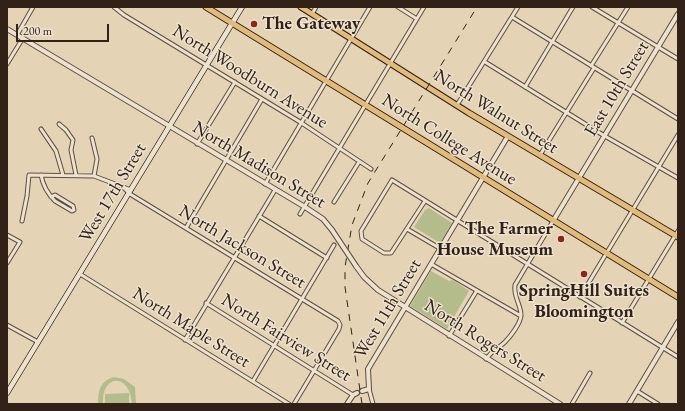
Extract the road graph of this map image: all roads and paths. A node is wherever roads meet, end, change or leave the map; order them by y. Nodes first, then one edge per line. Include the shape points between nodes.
1 (33, 7) edge
2 (206, 7) edge
3 (242, 7) edge
4 (301, 7) edge
5 (316, 7) edge
6 (370, 7) edge
7 (398, 7) edge
8 (424, 7) edge
9 (518, 7) edge
10 (573, 7) edge
11 (592, 7) edge
12 (628, 7) edge
13 (114, 8) edge
14 (312, 14) junction
15 (678, 14) edge
16 (512, 17) junction
17 (417, 19) junction
18 (676, 20) edge
19 (232, 23) junction
20 (618, 23) junction
21 (7, 29) edge
22 (17, 35) junction
23 (23, 38) junction
24 (352, 38) junction
25 (552, 42) junction
26 (658, 47) junction
27 (678, 59) edge
28 (484, 62) junction
29 (391, 63) junction
30 (7, 64) edge
31 (206, 65) junction
32 (593, 67) junction
33 (326, 81) junction
34 (235, 82) junction
35 (525, 87) junction
36 (631, 90) junction
37 (262, 99) junction
38 (365, 105) junction
39 (458, 105) junction
40 (567, 113) junction
41 (678, 119) edge
42 (300, 122) junction
43 (59, 124) dead end
44 (168, 126) junction
45 (41, 129) dead end
46 (678, 135) edge
47 (508, 136) junction
48 (605, 136) junction
49 (92, 138) dead end
50 (197, 144) junction
51 (340, 147) junction
52 (540, 156) junction
53 (226, 160) junction
54 (359, 162) junction
55 (659, 167) junction
56 (371, 170) dead end
57 (41, 175) junction
58 (63, 175) junction
59 (76, 176) junction
60 (94, 176) junction
61 (483, 178) junction
62 (678, 178) edge
63 (579, 179) junction
64 (265, 184) junction
65 (275, 190) junction
66 (130, 191) junction
67 (51, 197) junction
68 (425, 201) junction
69 (334, 202) dead end
70 (305, 207) junction
71 (632, 210) junction
72 (300, 214) dead end
73 (259, 216) junction
74 (22, 221) dead end
75 (457, 221) junction
76 (553, 221) junction
77 (186, 228) junction
78 (407, 229) junction
79 (332, 230) joint
80 (7, 235) edge
81 (677, 235) edge
82 (334, 245) dead end
83 (440, 249) junction
84 (606, 253) junction
85 (234, 257) junction
86 (327, 258) junction
87 (7, 263) edge
88 (431, 264) junction
89 (527, 264) junction
90 (80, 274) junction
91 (649, 280) junction
92 (476, 292) junction
93 (580, 297) junction
94 (678, 297) edge
95 (303, 300) junction
96 (206, 303) junction
97 (405, 308) junction
98 (521, 316) junction
99 (678, 322) edge
100 (622, 323) junction
101 (7, 325) edge
102 (449, 336) junction
103 (185, 340) junction
104 (38, 342) junction
105 (275, 345) junction
106 (663, 348) junction
107 (678, 357) edge
108 (486, 359) junction
109 (315, 370) junction
110 (590, 373) dead end
111 (253, 382) junction
112 (369, 390) junction
113 (362, 391) dead end
114 (637, 391) junction
115 (7, 393) edge
116 (355, 394) joint
117 (289, 404) edge
118 (294, 404) edge
119 (347, 404) edge
120 (373, 404) edge
121 (560, 404) edge
122 (572, 404) edge
123 (629, 404) edge
124 (658, 404) edge

1 - 22 street
2 - 19 main road, North College Avenue
3 - 19 main road, West 17th Street
4 - 14 main road, North Walnut Street
5 - 14 street
6 - 24 street
7 - 17 street
8 - 17 street
9 - 16 street
10 - 25 street
11 - 20 street
12 - 20 street
13 - 31 street, North Woodburn Avenue
14 - 24 main road, North Walnut Street
15 - 18 street, East 10th Street
16 - 25 street
16 - 28 street
17 - 29 street
18 - 26 street, East 10th Street
19 - 31 main road, West 17th Street
19 - 33 main road, North College Avenue
20 - 26 street
20 - 32 street
21 - 22 street, North Madison Street
22 - 23 street, North Madison Street
23 - 30 street
23 - 44 street, North Madison Street
24 - 29 main road, North Walnut Street
24 - 33 street
25 - 32 street
25 - 35 street
26 - 27 street
26 - 36 street, East 10th Street
28 - 35 street
28 - 39 street
29 - 38 street
29 - 39 main road, North Walnut Street
31 - 34 street, North Woodburn Avenue
31 - 44 main road, West 17th Street
32 - 36 street
32 - 40 street
33 - 38 main road, North College Avenue
33 - 42 street
34 - 37 street, North Woodburn Avenue
34 - 50 street
35 - 40 street
36 - 41 street
36 - 48 street, East 10th Street
37 - 42 street, North Woodburn Avenue
37 - 53 street
38 - 51 street
38 - 61 main road, North College Avenue
39 - 47 main road, North Walnut Street
40 - 48 street
40 - 52 street
42 - 51 street, North Woodburn Avenue
42 - 64 street
43 - 59 street via 73,140 71,150
44 - 50 street, North Madison Street
44 - 66 main road, West 17th Street
45 - 58 street via 56,151
46 - 55 street
47 - 52 main road, North Walnut Street
47 - 61 street, West 11th Street
48 - 55 street
48 - 63 street, East 10th Street
49 - 60 street via 97,159
50 - 53 street, North Madison Street
51 - 54 street, North Woodburn Avenue
51 - 70 street
52 - 63 main road, North Walnut Street
53 - 64 street, North Madison Street
53 - 77 street
54 - 56 street, North Woodburn Avenue
54 - 69 street
55 - 62 street
55 - 71 street
57 - 58 street
57 - 67 street via 44,188
57 - 74 street via 29,175 28,196
58 - 59 street
59 - 60 street
60 - 66 street, North Jackson Street
61 - 75 street, West 11th Street
61 - 76 main road, North College Avenue
63 - 71 main road, North Walnut Street
63 - 76 street, East 10th Street
64 - 65 street, North Madison Street
65 - 70 street, North Madison Street
65 - 73 street
66 - 77 street, North Jackson Street
66 - 90 main road, West 17th Street
67 - 67 street via 72,211 74,210 73,206 55,195
68 - 75 street
68 - 78 street
68 - 78 street via 392,180 360,236 387,254 394,250
70 - 72 street
70 - 79 street, North Madison Street via 323,219
71 - 81 main road, North Walnut Street
71 - 84 street
73 - 85 street
73 - 86 street
75 - 83 street, West 11th Street
75 - 89 street
76 - 84 main road, North College Avenue
76 - 89 street
77 - 85 street, North Jackson Street
78 - 83 street
79 - 97 street, North Rogers Street, bridge via 371,284
80 - 87 street via 20,242
81 - 91 street
82 - 86 street
83 - 88 street, West 11th Street
84 - 91 main road, North College Avenue
84 - 93 street
85 - 95 street, North Jackson Street
85 - 96 street
86 - 95 street
88 - 92 street
88 - 97 street, West 11th Street
89 - 93 street
89 - 98 street via 514,287
90 - 103 street, North Maple Street
90 - 104 main road, West 17th Street
91 - 94 main road, North College Avenue
91 - 100 street
92 - 98 street
92 - 102 street
93 - 100 street
95 - 105 street
95 - 109 street, North Jackson Street via 338,321 340,325
96 - 103 street
96 - 105 street, North Fairview Street
97 - 102 street, North Rogers Street
97 - 112 street, West 11th Street via 367,371
98 - 108 street via 505,343 492,351
99 - 106 street
100 - 106 street
101 - 104 street
102 - 108 street, North Rogers Street
103 - 111 street, North Maple Street
104 - 115 main road, West 17th Street
105 - 109 street, North Fairview Street
105 - 111 street
106 - 107 street
106 - 114 street
108 - 121 street, North Rogers Street
109 - 116 street, North Fairview Street
109 - 118 street
110 - 122 street
111 - 117 street, North Maple Street
112 - 113 street, West 11th Street
112 - 120 street, North Fairview Street
114 - 123 street
114 - 124 street
116 - 119 street

